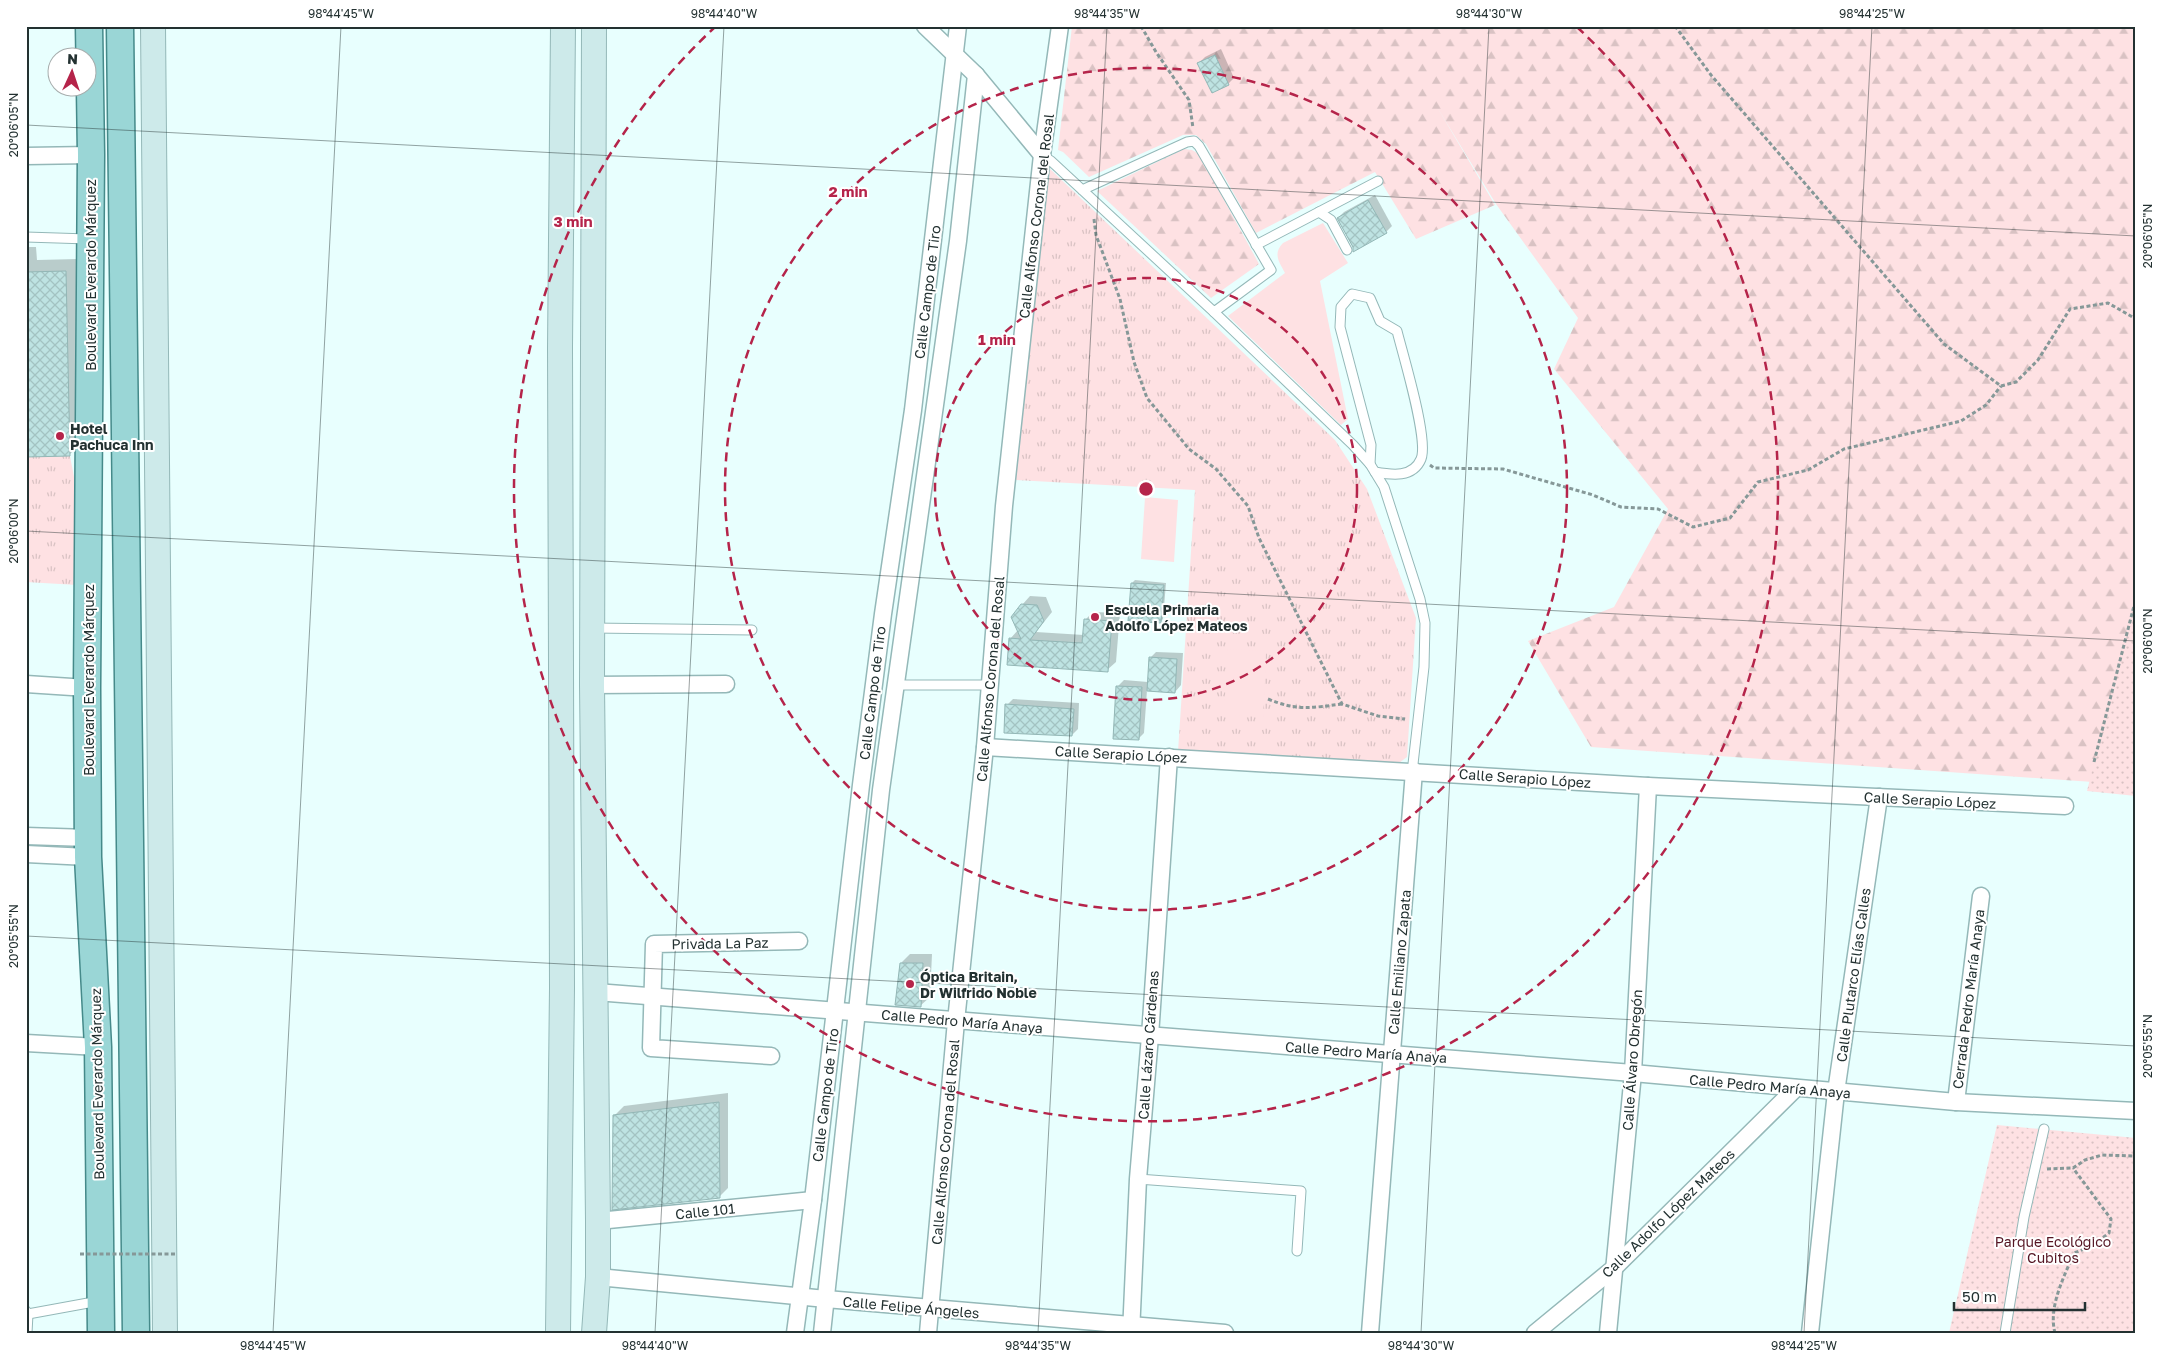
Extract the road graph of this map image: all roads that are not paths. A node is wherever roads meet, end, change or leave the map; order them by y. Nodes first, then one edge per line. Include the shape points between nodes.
1 (89, 26) edge
2 (120, 26) edge
3 (153, 26) edge
4 (563, 26) edge
5 (594, 26) edge
6 (925, 26) edge
7 (958, 26) edge
8 (1060, 26) edge
9 (954, 54) junction
10 (976, 75) junction
11 (91, 155) junction
12 (1042, 155) junction
13 (26, 156) edge
14 (1378, 181) dead end
15 (1082, 190) junction
16 (1319, 212) junction
17 (26, 237) edge
18 (934, 237) junction
19 (90, 240) junction
20 (958, 241) junction
21 (1256, 245) junction
22 (1348, 250) dead end
23 (1214, 312) junction
24 (913, 410) junction
25 (935, 412) junction
26 (1370, 464) junction
27 (1375, 472) junction
28 (882, 614) junction
29 (904, 616) junction
30 (592, 628) junction
31 (752, 630) dead end
32 (562, 655) junction
33 (592, 656) junction
34 (26, 684) edge
35 (726, 684) dead end
36 (592, 685) junction
37 (895, 685) junction
38 (990, 686) junction
39 (87, 688) junction
40 (985, 747) junction
41 (1169, 757) junction
42 (1414, 771) junction
43 (1648, 786) junction
44 (1879, 797) junction
45 (2065, 806) dead end
46 (26, 836) edge
47 (88, 848) junction
48 (26, 854) edge
49 (1981, 896) dead end
50 (799, 942) dead end
51 (596, 992) junction
52 (653, 996) junction
53 (835, 1010) junction
54 (858, 1012) junction
55 (956, 1021) junction
56 (1150, 1036) junction
57 (26, 1043) edge
58 (98, 1047) junction
59 (1392, 1054) junction
60 (771, 1056) dead end
61 (1633, 1073) junction
62 (1796, 1088) junction
63 (1836, 1092) junction
64 (1956, 1102) junction
65 (2136, 1111) edge
66 (2044, 1129) dead end
67 (1138, 1180) junction
68 (813, 1200) junction
69 (598, 1221) junction
70 (1297, 1251) dead end
71 (1614, 1268) junction
72 (598, 1277) junction
73 (800, 1297) junction
74 (826, 1299) junction
75 (100, 1300) junction
76 (930, 1308) junction
77 (27, 1313) edge
78 (1131, 1329) edge
79 (27, 1333) edge
80 (101, 1333) edge
81 (136, 1333) edge
82 (165, 1333) edge
83 (558, 1333) edge
84 (594, 1333) edge
85 (795, 1333) edge
86 (822, 1333) edge
87 (928, 1333) edge
88 (1225, 1333) edge
89 (1370, 1333) edge
90 (1535, 1333) edge
91 (1608, 1333) edge
92 (1810, 1333) edge
93 (2005, 1333) edge

1 - 11 main road, Boulevard Everardo Márquez
2 - 81 main road
3 - 82 main road
4 - 32 main road
5 - 30 main road
6 - 9 street
7 - 9 street, Calle Campo de Tiro
8 - 12 street, Calle Alfonso Corona del Rosal
9 - 10 street
9 - 18 street, Calle Campo de Tiro
10 - 12 street
10 - 20 street, Calle Campo de Tiro
11 - 13 street
11 - 19 main road, Boulevard Everardo Márquez
12 - 15 lane
12 - 38 street, Calle Alfonso Corona del Rosal via 1004,506
14 - 16 lane
15 - 21 lane via 1194,141
15 - 23 lane
16 - 21 lane
16 - 22 lane via 1331,220
17 - 19 lane
18 - 20 street
18 - 24 street, Calle Campo de Tiro
19 - 39 main road, Boulevard Everardo Márquez
20 - 25 street, Calle Campo de Tiro
21 - 23 lane via 1271,270
23 - 26 lane
24 - 25 street
24 - 28 street, Calle Campo de Tiro
25 - 29 street, Calle Campo de Tiro
26 - 27 lane
26 - 27 lane via 1371,445 1340,327 1342,307 1352,294 1370,298 1380,321 1397,331 1423,440 1421,459 1410,472 1394,476
27 - 42 lane via 1384,487 1425,623
28 - 29 street
28 - 53 street, Calle Campo de Tiro
29 - 37 street, Calle Campo de Tiro
30 - 31 lane
30 - 33 main road
32 - 33 main road
32 - 83 main road
33 - 36 main road
34 - 39 street
35 - 36 street
36 - 51 main road
37 - 38 lane
37 - 54 street, Calle Campo de Tiro
38 - 40 street, Calle Alfonso Corona del Rosal
39 - 47 main road, Boulevard Everardo Márquez
40 - 41 street, Calle Serapio López
40 - 55 street, Calle Alfonso Corona del Rosal
41 - 42 street, Calle Serapio López
41 - 56 street, Calle Lázaro Cárdenas
42 - 43 street, Calle Serapio López
42 - 59 street, Calle Emiliano Zapata
43 - 44 street, Calle Serapio López
43 - 61 street, Calle Álvaro Obregón
44 - 45 street, Calle Serapio López
44 - 63 street, Calle Plutarco Elías Calles
46 - 47 street
47 - 48 street
47 - 58 main road, Boulevard Everardo Márquez
49 - 64 street, Cerrada Pedro María Anaya
50 - 52 street, Privada La Paz via 654,944
51 - 52 street, Calle Pedro María Anaya
51 - 69 main road
52 - 53 street, Calle Pedro María Anaya
52 - 60 street, Privada La Paz via 651,1048
53 - 54 street, Calle Pedro María Anaya
53 - 68 street, Calle Campo de Tiro
54 - 55 street, Calle Pedro María Anaya
54 - 74 street, Calle Campo de Tiro
55 - 56 street, Calle Pedro María Anaya
55 - 76 street, Calle Alfonso Corona del Rosal
56 - 59 street, Calle Pedro María Anaya
56 - 67 street, Calle Lázaro Cárdenas
57 - 58 street
58 - 75 main road, Boulevard Everardo Márquez
59 - 61 street, Calle Pedro María Anaya
59 - 89 street, Calle Emiliano Zapata
61 - 62 street, Calle Pedro María Anaya
61 - 71 street, Calle Álvaro Obregón
62 - 63 street, Calle Pedro María Anaya
62 - 71 street, Calle Adolfo López Mateos
63 - 64 street, Calle Pedro María Anaya
63 - 92 street, Calle Plutarco Elías Calles
64 - 65 street, Calle Pedro María Anaya
66 - 93 lane via 2024,1217
67 - 70 lane via 1302,1191
67 - 78 street, Calle Lázaro Cárdenas
68 - 69 street, Calle 101
68 - 73 street, Calle Campo de Tiro
69 - 72 main road
71 - 90 street, Calle Adolfo López Mateos
71 - 91 street, Calle Álvaro Obregón
72 - 73 street, Calle Felipe Ángeles
72 - 84 main road
73 - 74 street, Calle Felipe Ángeles
73 - 85 street, Calle Campo de Tiro
74 - 76 street, Calle Felipe Ángeles
74 - 86 street, Calle Campo de Tiro
75 - 77 lane
75 - 80 main road, Boulevard Everardo Márquez
76 - 78 street, Calle Felipe Ángeles
76 - 87 street, Calle Alfonso Corona del Rosal
77 - 79 lane
78 - 88 street, Calle Felipe Ángeles

